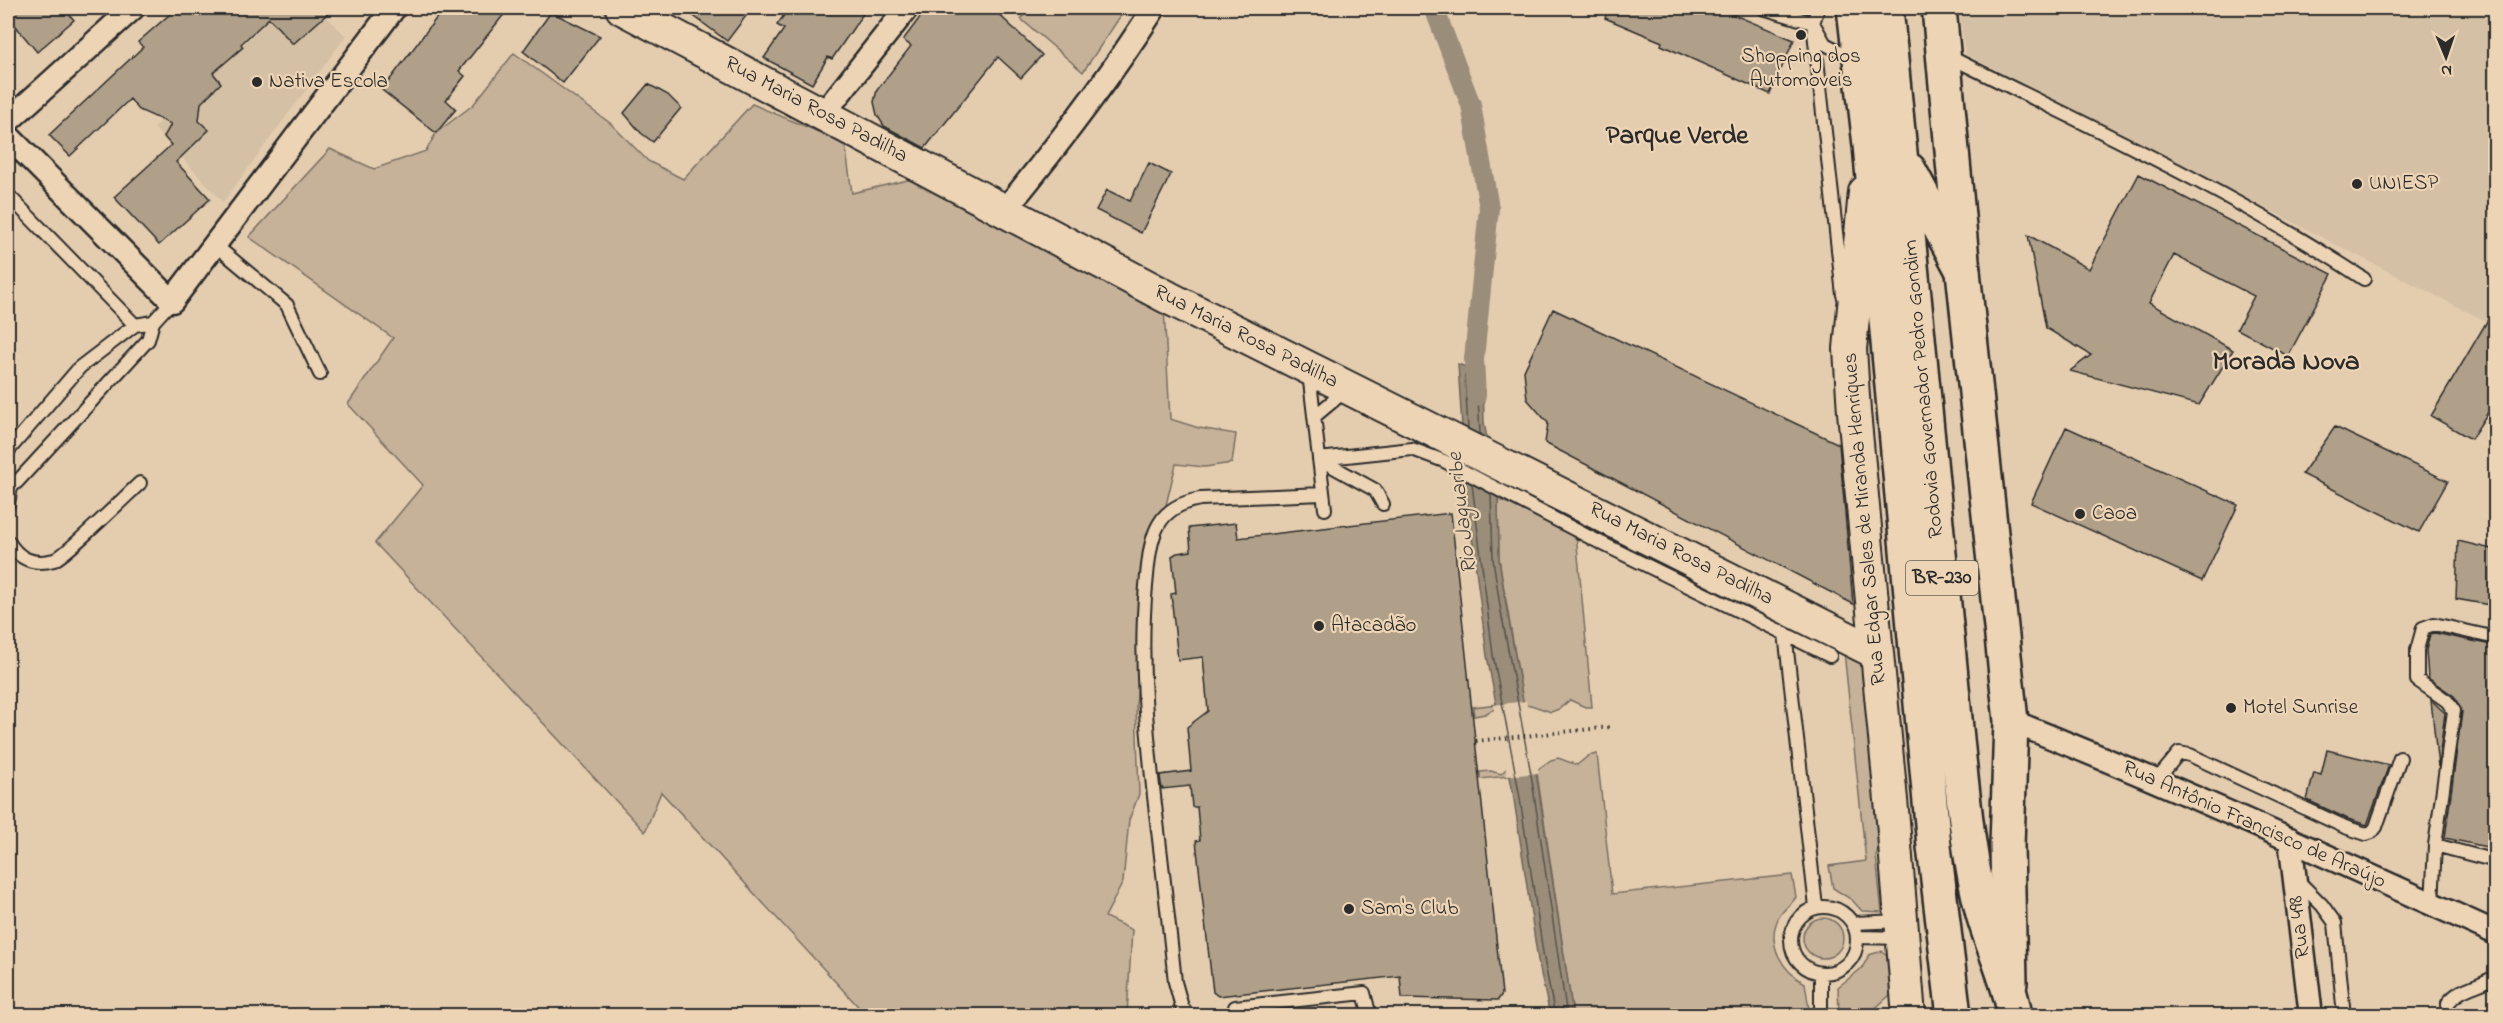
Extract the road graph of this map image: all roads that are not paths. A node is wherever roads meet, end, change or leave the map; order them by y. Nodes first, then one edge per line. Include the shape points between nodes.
1 (394, 8) edge
2 (907, 8) edge
3 (1154, 8) edge
4 (1763, 8) edge
5 (1818, 8) edge
6 (1854, 8) edge
7 (1886, 8) edge
8 (1939, 8) edge
9 (124, 11) edge
10 (636, 11) edge
11 (1814, 23) junction
12 (1944, 54) junction
13 (1860, 61) junction
14 (824, 114) junction
15 (8, 122) edge
16 (8, 136) edge
17 (1870, 145) junction
18 (1902, 158) junction
19 (8, 195) edge
20 (1004, 211) junction
21 (215, 245) junction
22 (1963, 271) junction
23 (2364, 279) dead end
24 (172, 301) junction
25 (153, 322) junction
26 (135, 325) junction
27 (1850, 349) junction
28 (1309, 369) junction
29 (320, 374) dead end
30 (1347, 388) junction
31 (1315, 416) junction
32 (8, 451) edge
33 (1450, 451) junction
34 (1319, 459) junction
35 (1498, 475) junction
36 (140, 483) dead end
37 (9, 486) edge
38 (1323, 494) junction
39 (8, 504) edge
40 (1383, 504) dead end
41 (1325, 509) dead end
42 (8, 540) edge
43 (1785, 633) junction
44 (2496, 638) edge
45 (1876, 653) junction
46 (1830, 656) dead end
47 (2011, 721) junction
48 (2400, 758) dead end
49 (2156, 781) junction
50 (2290, 839) junction
51 (2435, 845) junction
52 (2496, 861) edge
53 (2295, 878) junction
54 (2432, 904) junction
55 (1816, 908) junction
56 (1854, 923) junction
57 (1902, 930) junction
58 (2496, 933) edge
59 (1858, 937) junction
60 (1821, 973) junction
61 (2496, 976) edge
62 (2013, 1004) edge
63 (1235, 1007) dead end
64 (1903, 1010) edge
65 (1190, 1016) edge
66 (1370, 1016) edge
67 (1443, 1016) edge
68 (1476, 1016) edge
69 (1821, 1016) edge
70 (1954, 1016) edge
71 (2311, 1016) edge
72 (2344, 1016) edge
73 (2448, 1016) edge

1 - 21 street
2 - 14 street
3 - 20 street via 1115,68
4 - 11 lane
5 - 11 lane
6 - 13 main road, Rodovia Governador Pedro Gondim / BR-230
7 - 18 main road, Rodovia Governador Pedro Gondim / BR-230
8 - 12 main road
9 - 15 street
10 - 14 main road, Rua Maria Rosa Padilha
11 - 13 lane via 1825,44
11 - 27 lane, Rua Edgar Sales de Miranda Henriques
12 - 22 main road
12 - 23 lane via 2274,224
13 - 17 main road, Rodovia Governador Pedro Gondim / BR-230
14 - 20 main road, Rua Maria Rosa Padilha
16 - 24 street
17 - 27 main road
17 - 70 main road, Rodovia Governador Pedro Gondim / BR-230 via 1934,846
18 - 22 main road
18 - 62 main road, Rodovia Governador Pedro Gondim / BR-230 via 1969,843 1983,914
19 - 26 lane
20 - 28 main road, Rua Maria Rosa Padilha
21 - 24 street
21 - 29 lane via 287,305
22 - 47 main road
24 - 25 lane
25 - 26 lane
25 - 37 lane via 148,340
26 - 32 lane via 80,367
27 - 45 main road, Rua Edgar Sales de Miranda Henriques
28 - 30 main road, Rua Maria Rosa Padilha
28 - 31 lane
30 - 31 lane
30 - 33 main road, Rua Maria Rosa Padilha
31 - 34 lane
33 - 34 lane via 1412,449
33 - 35 main road, Rua Maria Rosa Padilha
34 - 38 lane
34 - 40 lane via 1375,490
35 - 43 lane via 1591,538
35 - 45 main road, Rua Maria Rosa Padilha
36 - 42 lane via 56,560 36,562 16,555
37 - 39 lane
38 - 41 lane
38 - 65 lane via 1184,502 1159,524 1152,544 1144,618 1149,745 1175,982 1182,1007
43 - 46 lane
43 - 55 lane
44 - 51 lane via 2434,624 2423,628 2417,650 2417,680 2447,700 2454,711
45 - 57 main road, Rua Edgar Sales de Miranda Henriques
47 - 49 street, Rua Antônio Francisco de Araújo
47 - 62 main road via 2007,846
48 - 49 lane via 2376,827 2366,834 2190,755 2179,753
49 - 50 street, Rua Antônio Francisco de Araújo
50 - 53 street, Rua 498
50 - 54 street, Rua Antônio Francisco de Araújo
51 - 52 lane
51 - 54 lane
53 - 71 street, Rua 498
53 - 72 lane via 2335,923
54 - 58 street, Rua Antônio Francisco de Araújo
55 - 56 lane via 1838,909
55 - 60 lane via 1795,923 1792,949 1798,961
56 - 57 lane
56 - 59 lane
57 - 59 lane
57 - 64 main road, Rua Edgar Sales de Miranda Henriques
59 - 60 lane via 1848,964 1835,972
60 - 69 lane
61 - 73 lane via 2455,993 2448,1003
63 - 66 lane via 1364,993
67 - 68 lane

